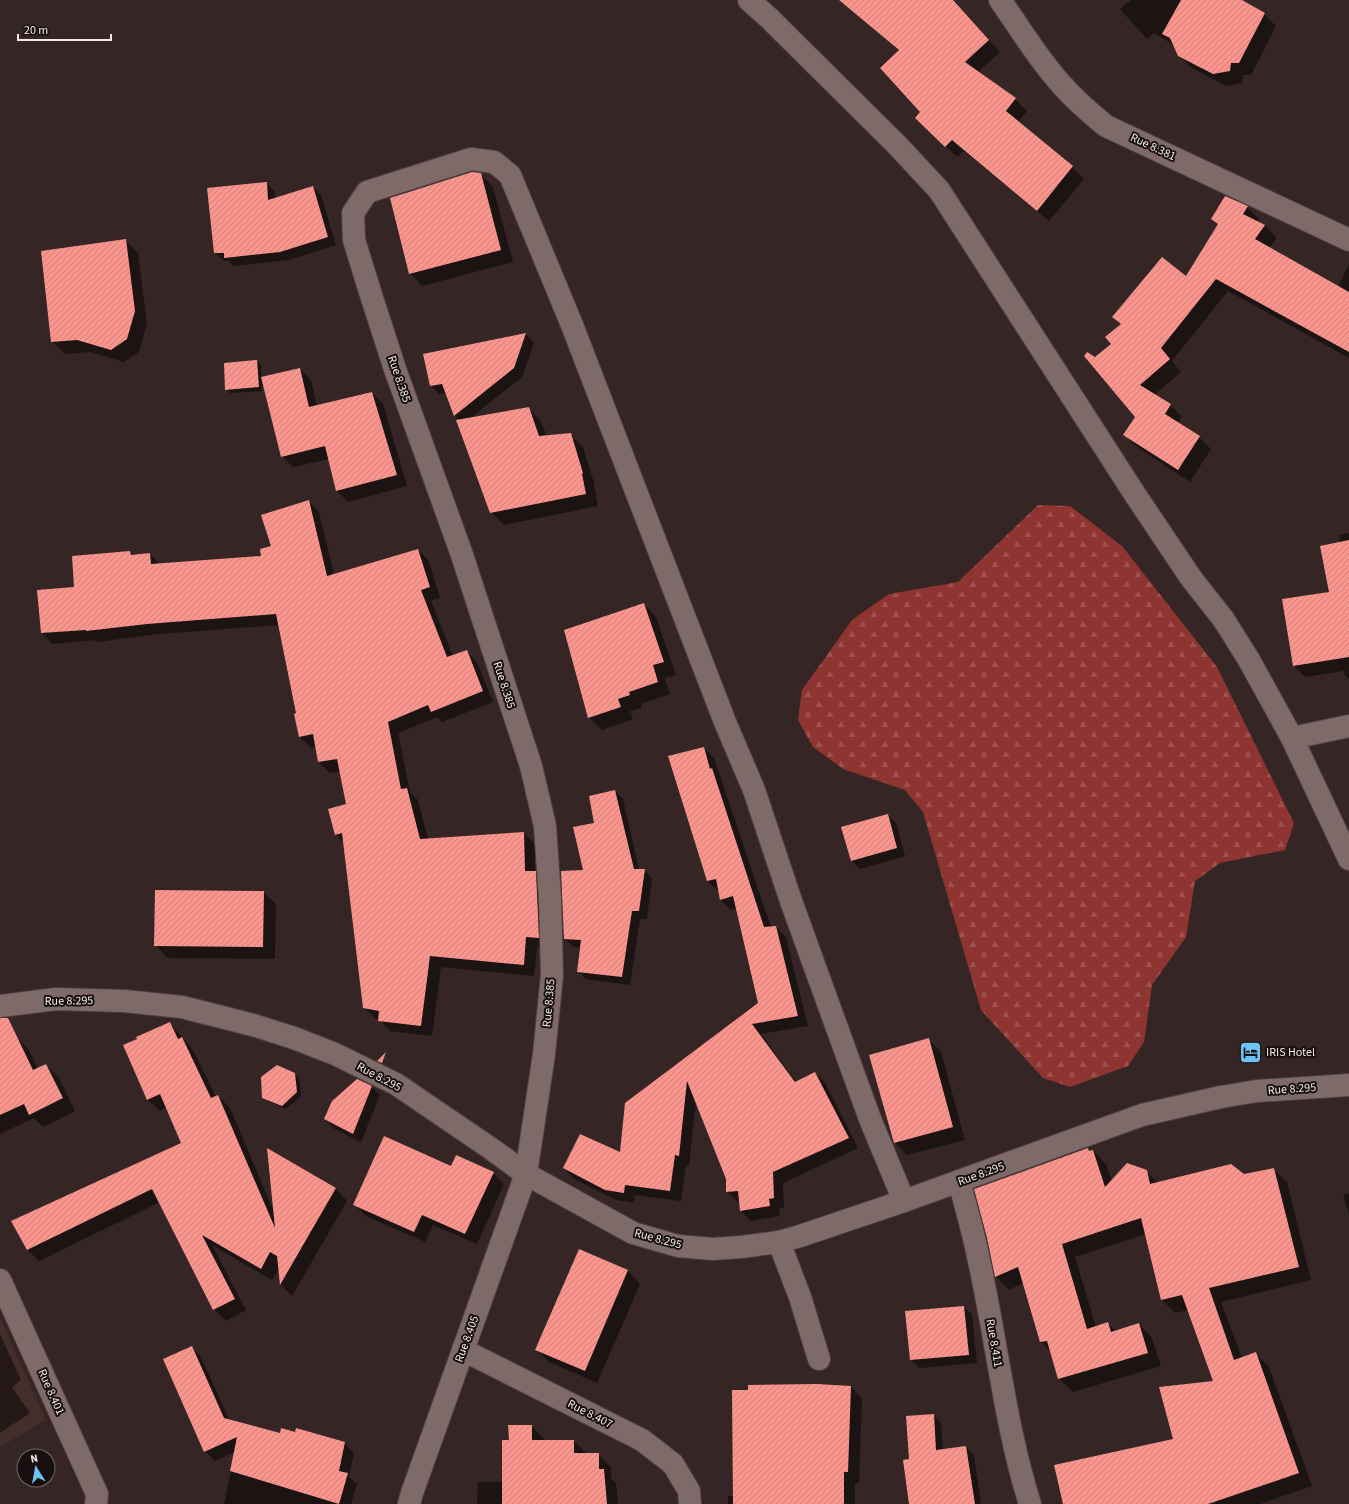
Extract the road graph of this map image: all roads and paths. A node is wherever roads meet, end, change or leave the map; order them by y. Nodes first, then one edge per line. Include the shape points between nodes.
1 (749, 0) edge
2 (1000, 0) edge
3 (1349, 240) edge
4 (1349, 726) edge
5 (1292, 738) junction
6 (1349, 859) edge
7 (0, 1006) edge
8 (1349, 1085) edge
9 (526, 1174) junction
10 (959, 1182) junction
11 (904, 1201) junction
12 (779, 1242) junction
13 (0, 1280) edge
14 (463, 1350) junction
15 (819, 1359) dead end
16 (96, 1504) edge
17 (409, 1504) edge
18 (690, 1504) edge
19 (1030, 1504) edge

1 - 5 street via 897,145 939,190 1136,496 1191,578 1224,620
2 - 3 street, Rue 8.381 via 1061,84 1106,126
4 - 5 street
5 - 6 street
7 - 9 street, Rue 8.295 via 56,999 124,1001 182,1007 253,1025 335,1054 396,1084
8 - 10 street, Rue 8.295 via 1257,1091 1164,1110
9 - 11 street, Rue 8.385 via 544,1054 552,975 545,826 531,766 461,552 395,369 354,240 353,213 367,192 472,159 494,162 510,175 572,325 724,722 754,790 870,1119
9 - 12 street, Rue 8.295 via 633,1233 678,1246 713,1249
9 - 14 street, Rue 8.405
10 - 11 street, Rue 8.295
10 - 19 street, Rue 8.411 via 979,1260 1019,1470
11 - 12 street, Rue 8.295
12 - 15 street
13 - 16 street, Rue 8.401 via 97,1494
14 - 17 street, Rue 8.405
14 - 18 street, Rue 8.407 via 642,1440 673,1464 689,1491

